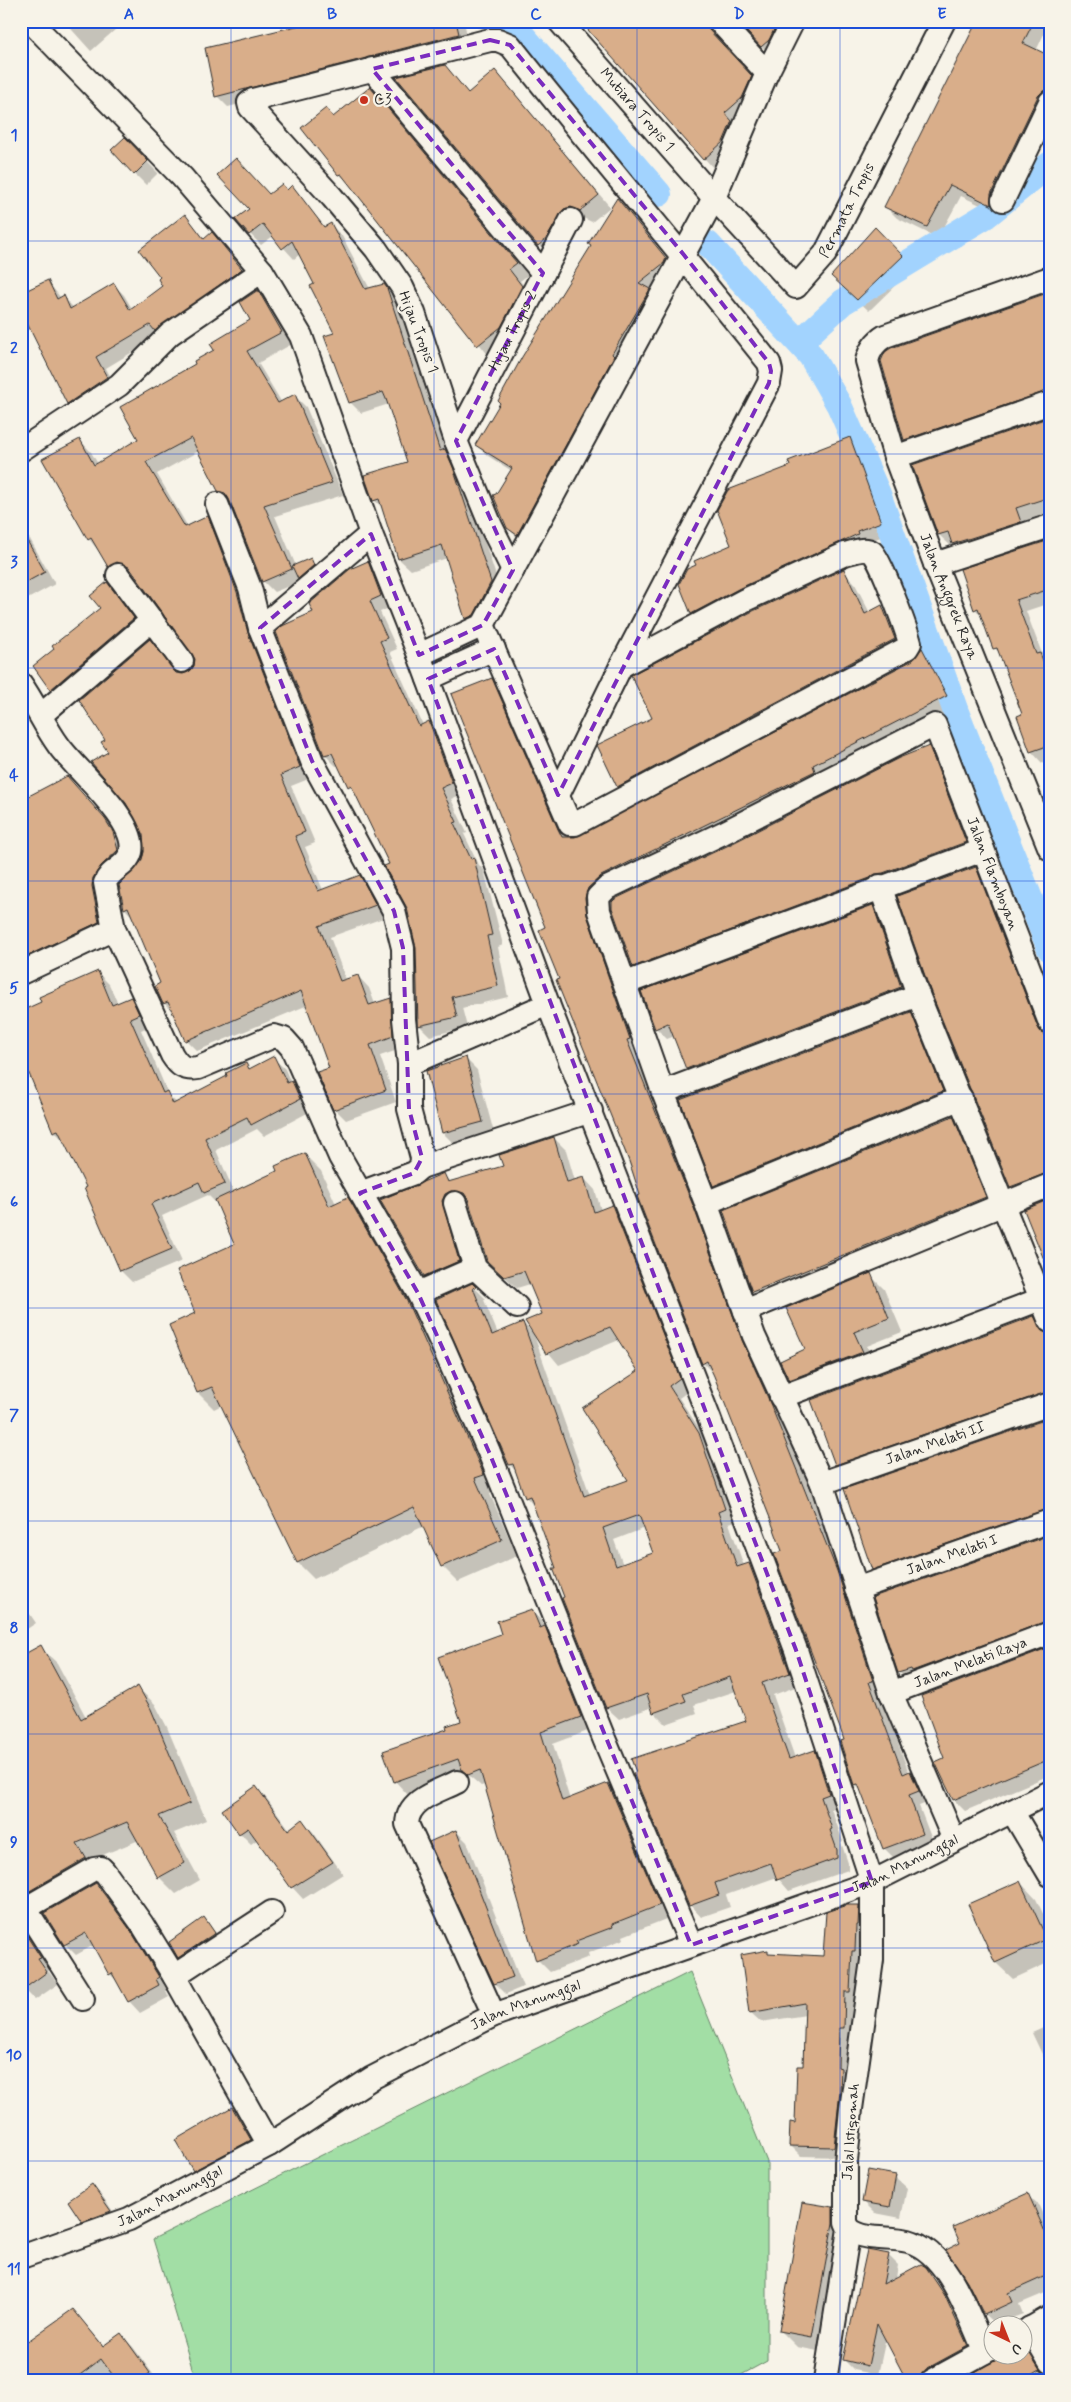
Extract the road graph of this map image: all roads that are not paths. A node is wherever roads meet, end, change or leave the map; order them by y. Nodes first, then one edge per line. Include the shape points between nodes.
1 (30, 21) edge
2 (559, 21) edge
3 (719, 21) edge
4 (793, 21) edge
5 (944, 21) edge
6 (372, 69) junction
7 (767, 72) junction
8 (1050, 102) edge
9 (1003, 200) dead end
10 (710, 206) junction
11 (571, 220) dead end
12 (687, 249) junction
13 (262, 271) junction
14 (543, 273) junction
15 (1050, 278) edge
16 (1050, 403) edge
17 (456, 441) junction
18 (21, 450) edge
19 (895, 457) junction
20 (217, 504) dead end
21 (1050, 526) edge
22 (371, 534) junction
23 (934, 564) junction
24 (513, 570) junction
25 (118, 575) dead end
26 (152, 620) junction
27 (483, 626) junction
28 (260, 628) junction
29 (494, 650) junction
30 (419, 655) junction
31 (182, 661) dead end
32 (621, 666) junction
33 (428, 679) junction
34 (21, 684) edge
35 (41, 715) junction
36 (558, 795) junction
37 (1050, 849) edge
38 (983, 850) junction
39 (880, 886) junction
40 (114, 929) junction
41 (21, 973) edge
42 (626, 983) junction
43 (918, 995) junction
44 (548, 1004) junction
45 (1050, 1023) edge
46 (409, 1064) junction
47 (663, 1092) junction
48 (961, 1098) junction
49 (591, 1111) junction
50 (420, 1167) junction
51 (1050, 1184) edge
52 (360, 1193) junction
53 (455, 1202) dead end
54 (706, 1202) junction
55 (1003, 1204) junction
56 (475, 1268) junction
57 (418, 1294) junction
58 (1041, 1298) junction
59 (517, 1307) dead end
60 (745, 1311) junction
61 (1050, 1321) edge
62 (781, 1397) junction
63 (1050, 1404) edge
64 (822, 1484) junction
65 (1050, 1521) edge
66 (856, 1589) junction
67 (1050, 1633) edge
68 (891, 1693) junction
69 (457, 1782) dead end
70 (1050, 1792) edge
71 (1012, 1811) junction
72 (954, 1840) junction
73 (1050, 1875) edge
74 (872, 1882) junction
75 (23, 1910) edge
76 (272, 1912) dead end
77 (691, 1945) junction
78 (174, 1976) junction
79 (83, 1999) dead end
80 (494, 2016) junction
81 (269, 2145) junction
82 (848, 2230) junction
83 (21, 2258) edge
84 (1050, 2317) edge
85 (1034, 2326) edge
86 (1034, 2340) edge
87 (984, 2341) edge
88 (984, 2353) edge
89 (1050, 2362) edge
90 (830, 2380) edge
91 (932, 2381) edge

1 - 13 street, Jalal Istiqomah via 182,177
2 - 10 street, Mutiara Tropis 1
3 - 7 street
4 - 7 street
5 - 10 street, Permata Tropis via 825,254 796,287
6 - 12 street via 490,40 510,45 589,144
6 - 14 street
6 - 17 street, Hijau Tropis 1 via 258,97 249,103 376,249 402,287 414,313
7 - 10 street
8 - 9 street
10 - 12 street
11 - 14 street, Hijau Tropis 2
12 - 24 street
12 - 32 street via 769,363 771,371 769,383
13 - 18 street via 170,334 119,385
13 - 22 street, Jalal Istiqomah via 301,336
14 - 17 street, Hijau Tropis 2
15 - 19 street, Jalan Anggrek Raya via 896,331 877,342 869,352 868,361
16 - 19 street
17 - 24 street, Hijau Tropis 1
19 - 23 street, Jalan Anggrek Raya
20 - 28 street via 250,588
21 - 23 street
22 - 28 street
22 - 30 street, Jalal Istiqomah
23 - 37 street, Jalan Anggrek Raya
24 - 27 street
25 - 26 street
26 - 31 street
26 - 35 street
27 - 29 street
27 - 30 street
28 - 46 street via 312,762 394,911 403,948 404,1019
29 - 33 street
29 - 36 street
30 - 33 street, Jalal Istiqomah
32 - 36 street
32 - 36 street via 745,600 861,549 872,552 880,564 910,643 907,648 575,824 568,821
33 - 44 street, Jalal Istiqomah
34 - 35 street
35 - 40 street via 59,746 105,796 131,840 131,852 126,862 105,883
38 - 39 street
38 - 42 street, Jalan Flamboyan via 936,725 600,892 599,911
38 - 45 street, Jalan Flamboyan
39 - 42 street
39 - 43 street
40 - 41 street
40 - 52 street via 179,1066 198,1068 274,1036 284,1039 292,1048 340,1157
42 - 47 street
43 - 47 street
43 - 48 street
44 - 46 street
44 - 49 street, Jalal Istiqomah
46 - 50 street via 409,1109 421,1149
47 - 54 street
48 - 54 street
48 - 55 street
49 - 50 street
49 - 74 street, Jalal Istiqomah via 796,1650
50 - 52 street via 414,1173
51 - 55 street
52 - 57 street
53 - 56 street
54 - 60 street
55 - 58 street
55 - 60 street
56 - 57 street
56 - 59 street
57 - 77 street via 489,1452
58 - 61 street
58 - 62 street
60 - 62 street
62 - 64 street
63 - 64 street, Jalan Melati II
64 - 66 street
65 - 66 street, Jalan Melati I
66 - 68 street
67 - 68 street, Jalan Melati Raya
68 - 72 street
69 - 80 street via 415,1802 407,1813 407,1824
70 - 71 street, Jalan Manunggal
71 - 72 street, Jalan Manunggal
71 - 73 street
72 - 74 street, Jalan Manunggal
74 - 77 street, Jalan Manunggal
74 - 82 street, Jalal Istiqomah via 872,1960 846,2162
75 - 78 street via 101,1868 142,1924
75 - 79 street
76 - 78 street
77 - 80 street, Jalan Manunggal
78 - 81 street
80 - 81 street, Jalan Manunggal via 372,2078
81 - 83 street, Jalan Manunggal via 129,2219
82 - 87 street via 870,2237 908,2241 927,2249 939,2262
82 - 90 street, Jalal Istiqomah
84 - 85 street
86 - 89 street
88 - 91 street

